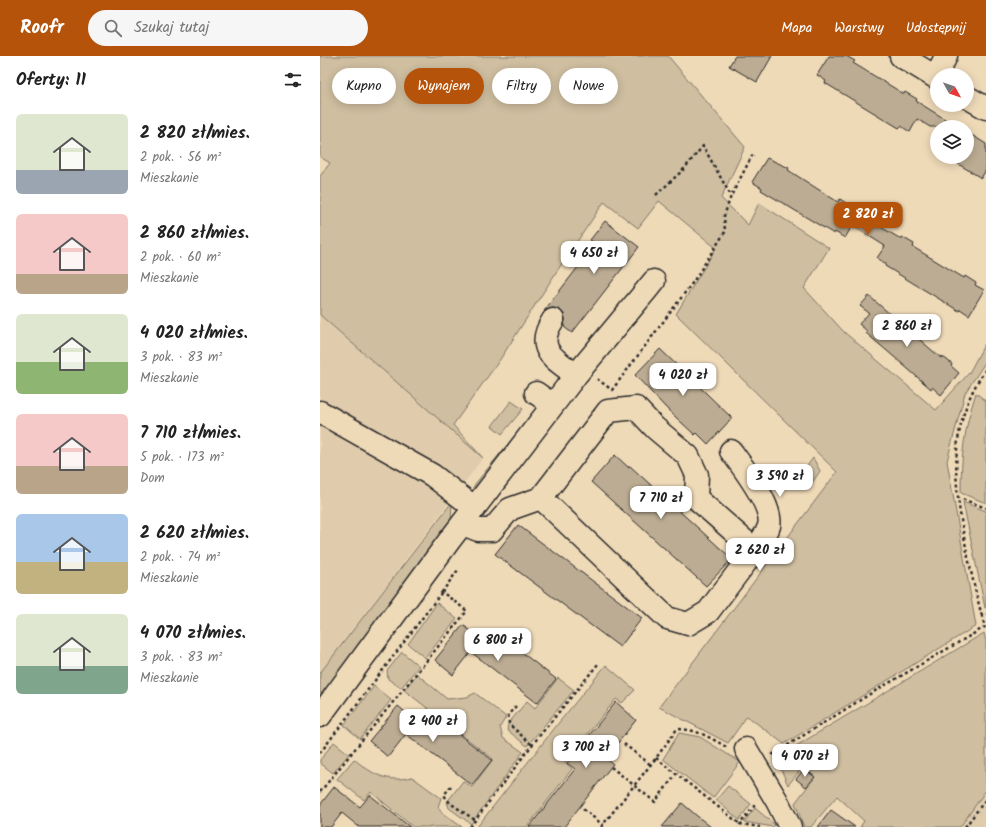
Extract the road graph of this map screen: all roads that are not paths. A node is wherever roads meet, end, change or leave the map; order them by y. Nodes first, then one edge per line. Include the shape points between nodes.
1 (900, 56) edge
2 (946, 56) edge
3 (941, 68) edge
4 (930, 72) edge
5 (974, 101) edge
6 (986, 108) edge
7 (654, 281) dead end
8 (554, 320) dead end
9 (579, 372) junction
10 (536, 393) dead end
11 (553, 405) junction
12 (320, 412) edge
13 (731, 451) dead end
14 (541, 498) junction
15 (469, 516) junction
16 (755, 550) junction
17 (320, 716) edge
18 (751, 757) road end
19 (790, 827) edge

1 - 4 street
2 - 3 street
5 - 6 street
7 - 9 street
8 - 9 street via 545,342 550,356
9 - 11 street
10 - 11 street
11 - 15 street
12 - 15 street via 432,475
13 - 16 street via 762,496 767,511 769,525
14 - 15 street via 510,509 492,530 478,530
14 - 16 street via 667,618 688,624 708,612
14 - 16 street via 608,411 636,408 688,456 697,475 696,498
15 - 17 street
18 - 19 street

